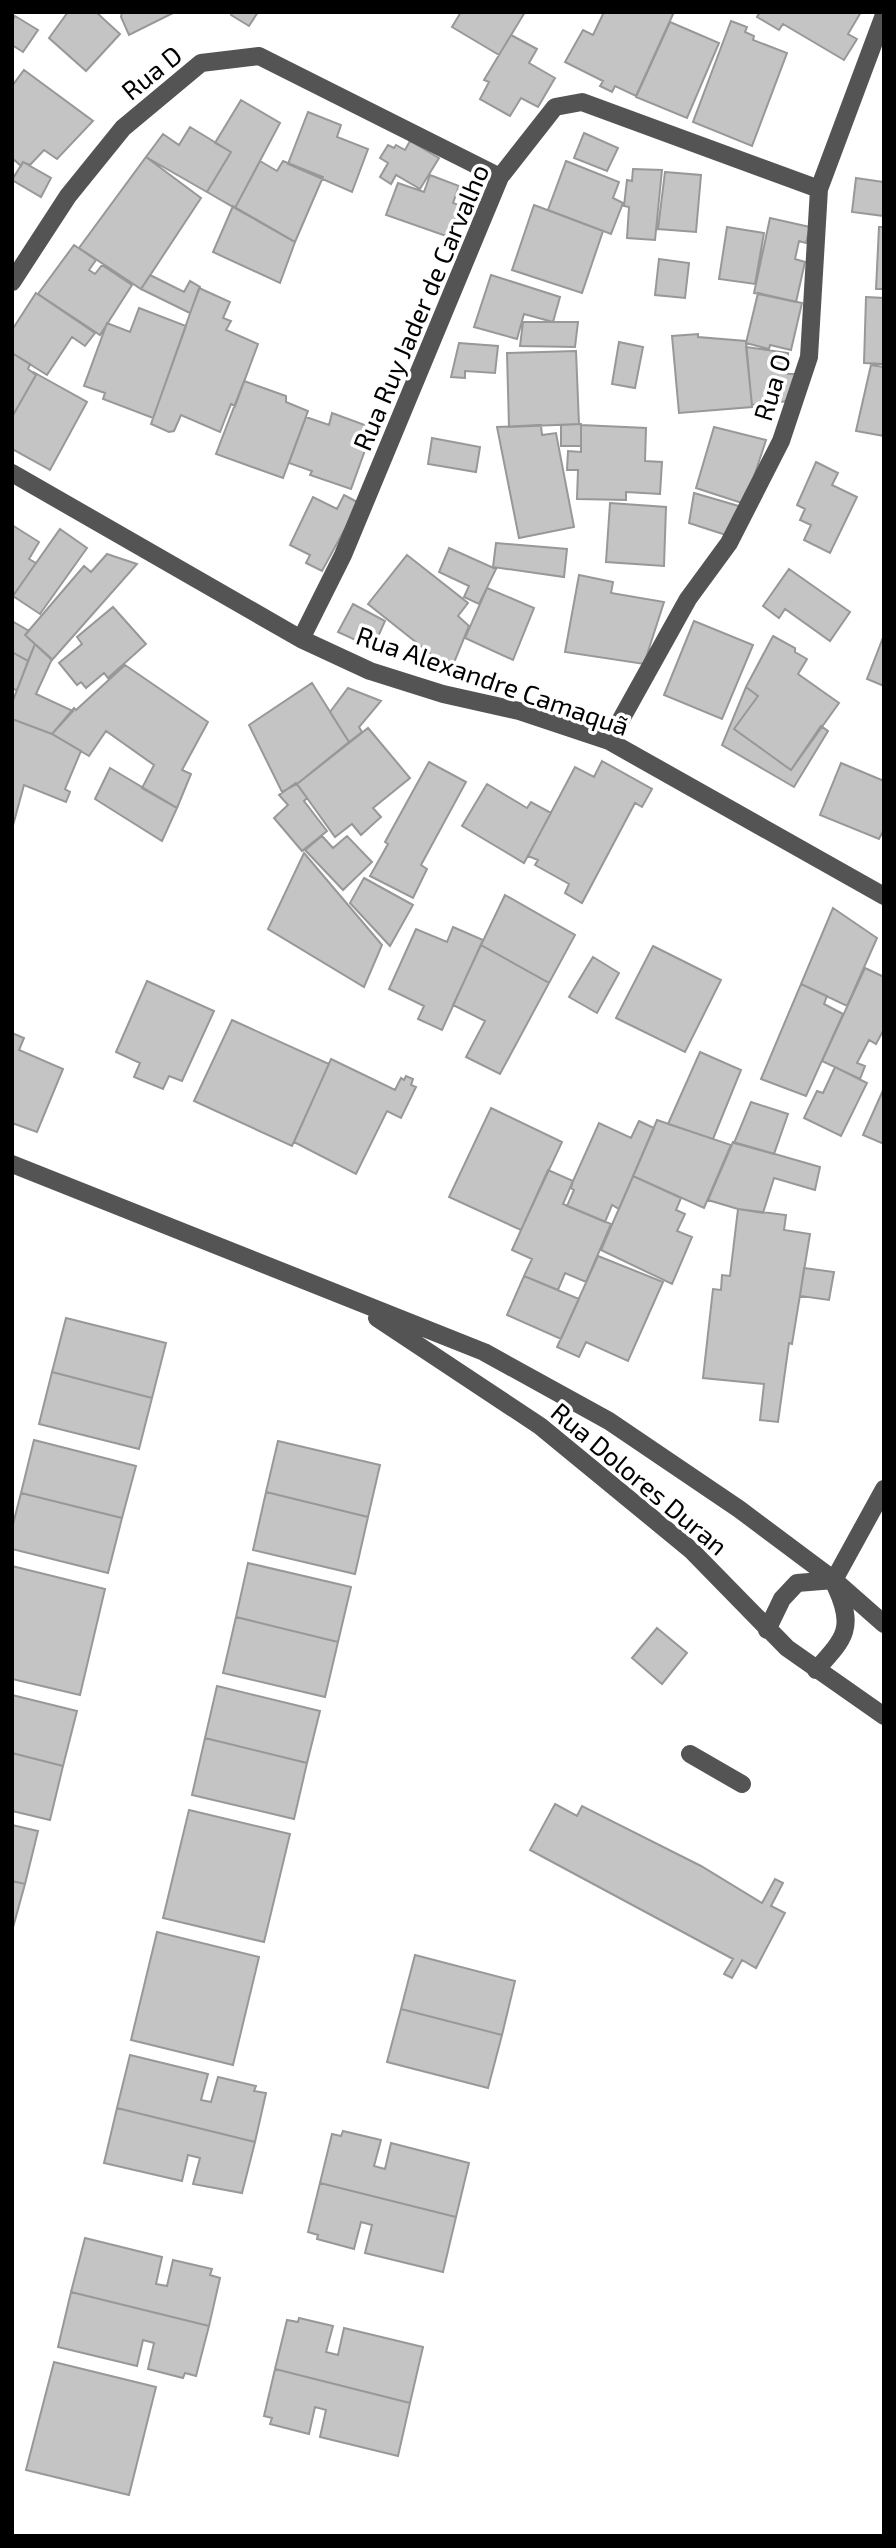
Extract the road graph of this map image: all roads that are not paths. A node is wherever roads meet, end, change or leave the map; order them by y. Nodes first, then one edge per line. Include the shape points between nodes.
1 (884, 15) edge
2 (500, 177) junction
3 (819, 189) junction
4 (12, 282) edge
5 (12, 473) edge
6 (301, 639) junction
7 (609, 741) junction
8 (884, 896) edge
9 (12, 1164) edge
10 (348, 1299) junction
11 (884, 1489) edge
12 (834, 1580) junction
13 (884, 1624) edge
14 (767, 1630) junction
15 (816, 1670) junction
16 (884, 1716) edge
17 (690, 1754) dead end
18 (742, 1784) dead end

1 - 3 street, Rua O
2 - 3 street, Rua Ruy Jader de Carvalho via 555,107 582,102
2 - 4 street, Rua D via 259,57 201,63 124,128 68,196
2 - 6 street, Rua Ruy Jader de Carvalho via 343,555
3 - 7 street, Rua O via 809,357 781,441 729,543 688,599
5 - 6 street, Rua Alexandre Camaquã
6 - 7 street, Rua Alexandre Camaquã via 370,671
7 - 8 street, Rua Alexandre Camaquã
9 - 10 street, Rua Dolores Duran
10 - 12 street, Rua Dolores Duran via 484,1352 609,1421
10 - 14 street, Rua Dolores Duran via 540,1426 691,1550
11 - 12 street
12 - 13 street, Rua Dolores Duran
12 - 14 street via 797,1583 782,1599
12 - 15 street via 848,1611 845,1629
14 - 15 street, Rua Dolores Duran
15 - 16 street, Rua Dolores Duran
17 - 18 street

